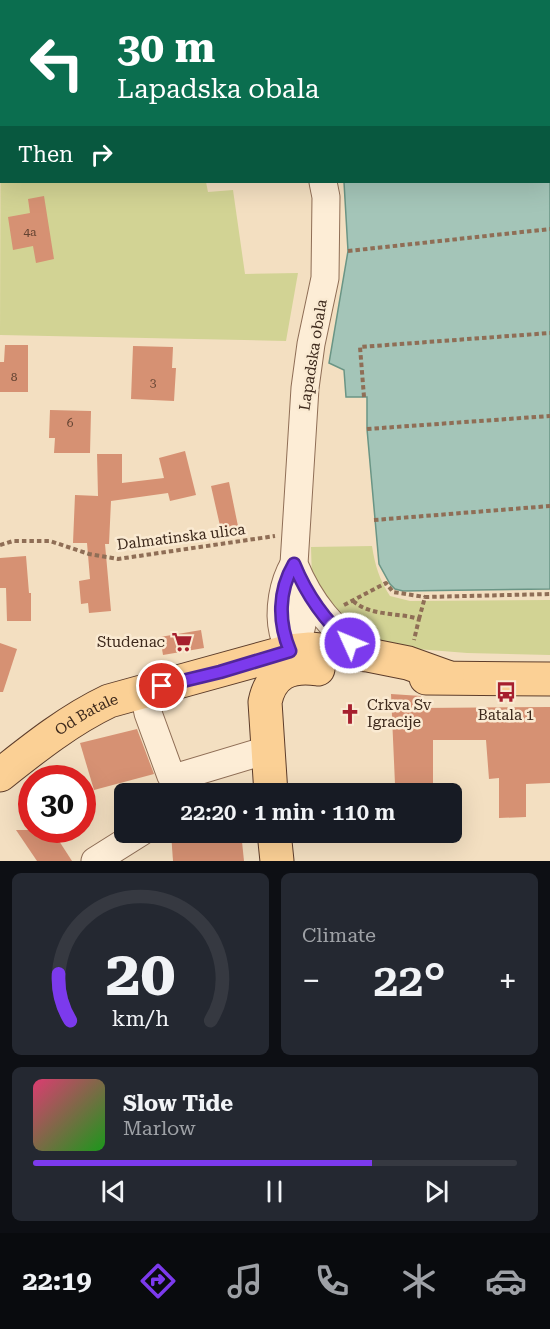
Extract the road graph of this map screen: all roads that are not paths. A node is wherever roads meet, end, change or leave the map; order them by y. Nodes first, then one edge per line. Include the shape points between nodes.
1 (323, 183) edge
2 (298, 573) junction
3 (368, 655) junction
4 (291, 659) junction
5 (220, 672) junction
6 (447, 677) junction
7 (550, 679) edge
8 (143, 690) junction
9 (265, 702) junction
10 (267, 750) junction
11 (0, 775) edge
12 (177, 783) edge
13 (187, 783) edge
14 (270, 783) edge
15 (124, 843) edge
16 (275, 843) edge
17 (95, 861) edge
18 (277, 861) edge

1 - 2 street, Lapadska obala via 326,278 305,388
2 - 3 street via 314,604 335,629
2 - 4 street, Lapadska obala via 305,603
3 - 4 main road via 329,650
3 - 6 main road via 408,663
4 - 5 main road, Od Batale
4 - 6 main road via 306,667 386,678
4 - 9 main road via 267,692
5 - 8 main road, Od Batale
5 - 9 main road via 248,681
6 - 7 main road
8 - 11 main road, Od Batale via 91,710
8 - 12 street via 171,776
9 - 10 main road
10 - 13 street
10 - 14 main road
15 - 17 street
16 - 18 main road

